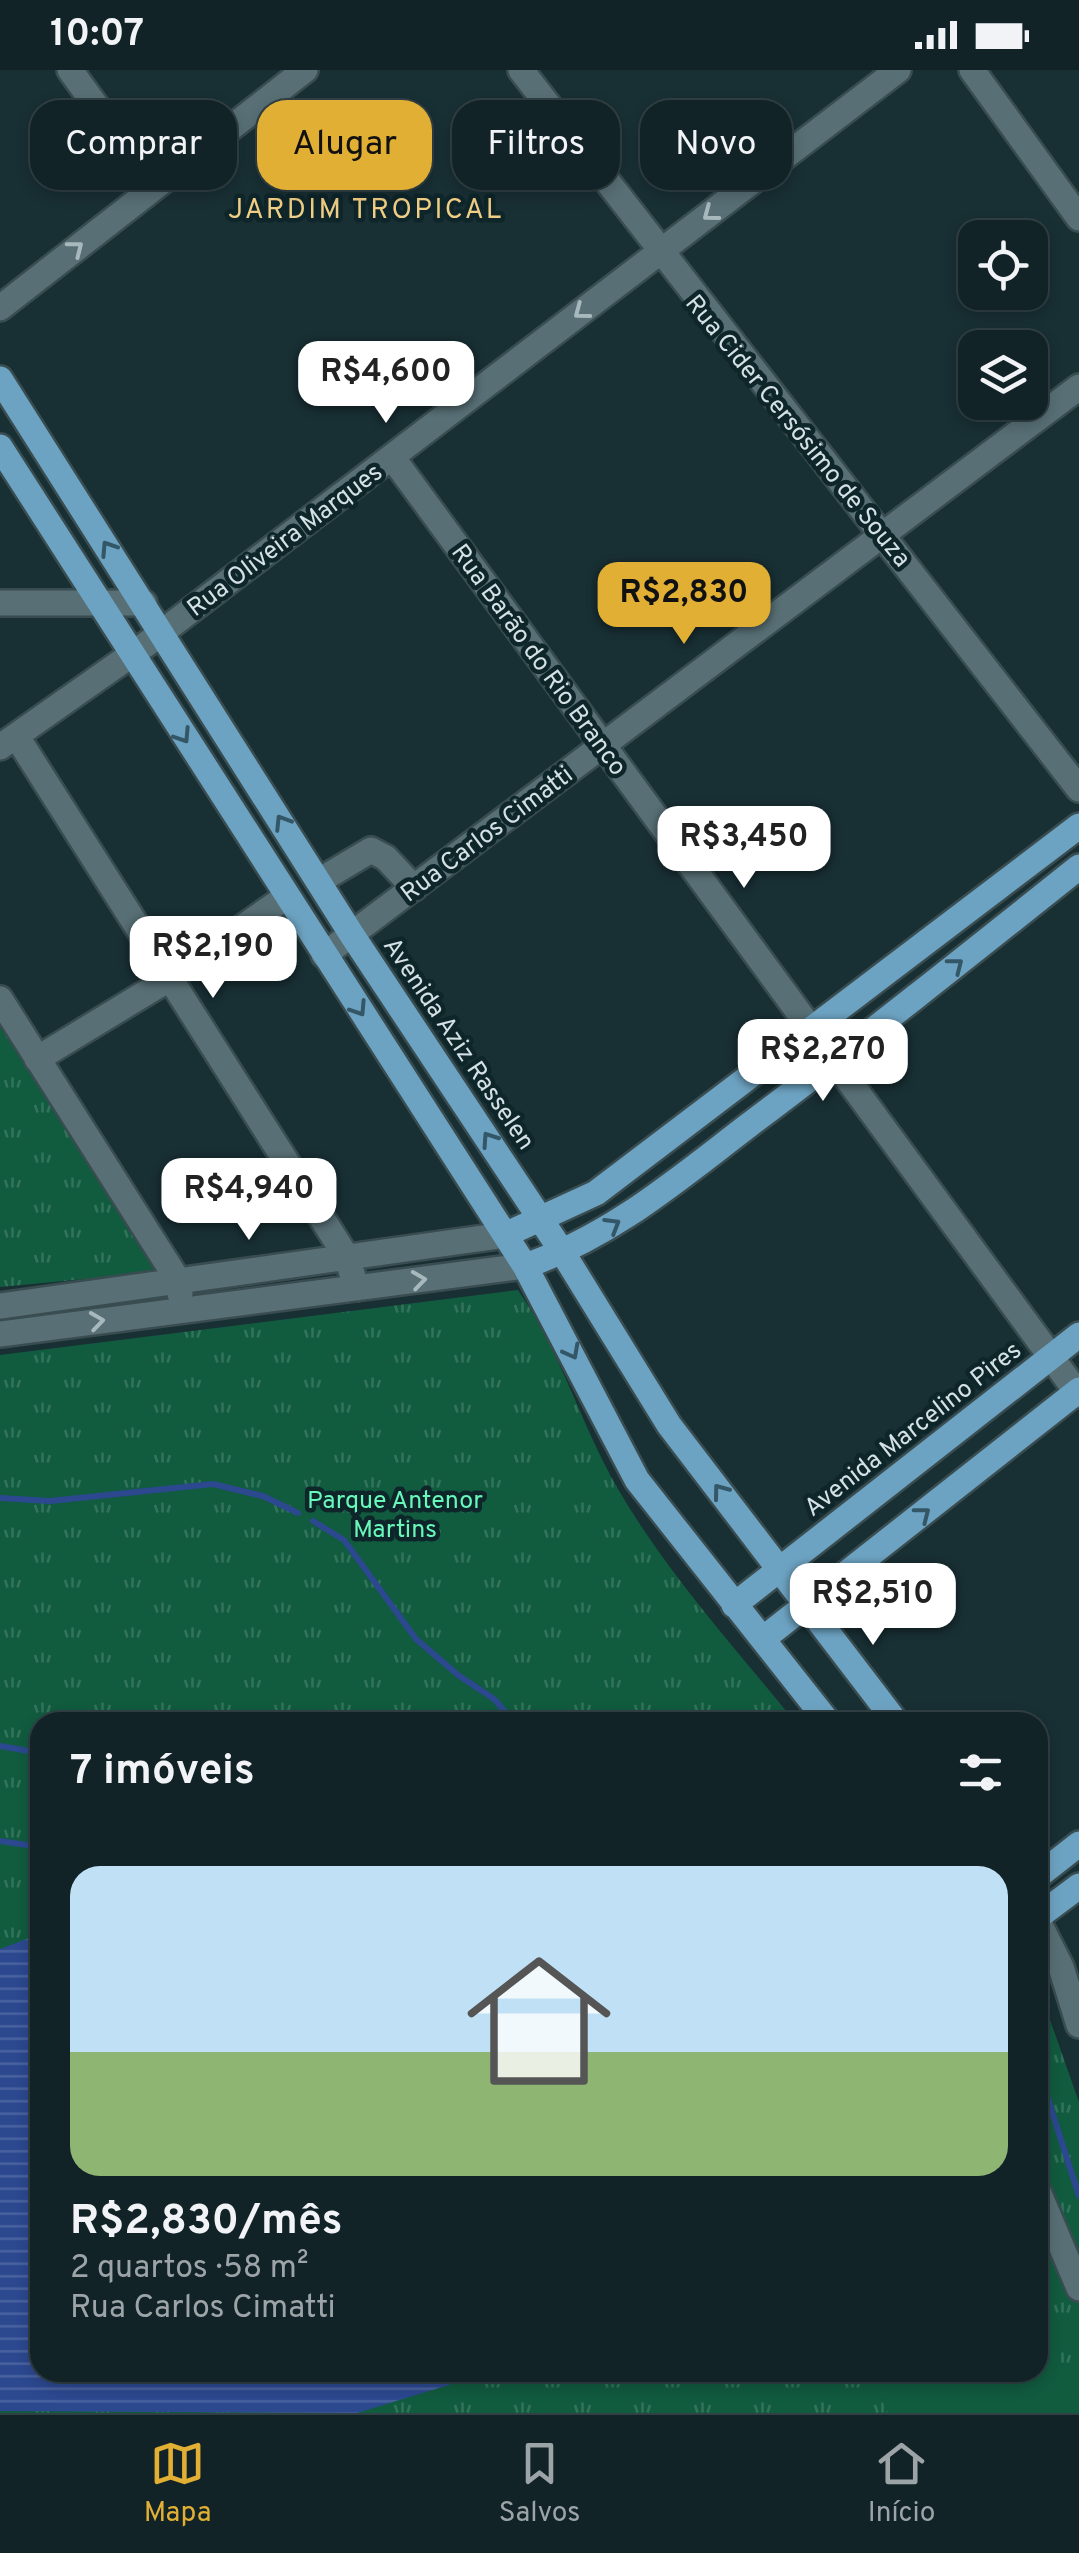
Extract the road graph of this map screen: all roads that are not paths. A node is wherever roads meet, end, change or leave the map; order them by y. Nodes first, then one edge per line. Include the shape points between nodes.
1 (70, 70) edge
2 (304, 70) edge
3 (520, 70) edge
4 (898, 70) edge
5 (972, 70) edge
6 (92, 100) edge
7 (237, 122) edge
8 (149, 190) edge
9 (1079, 218) edge
10 (659, 253) junction
11 (0, 308) edge
12 (0, 379) edge
13 (1079, 387) edge
14 (0, 447) edge
15 (392, 456) junction
16 (882, 532) junction
17 (0, 602) edge
18 (144, 603) junction
19 (100, 604) junction
20 (147, 643) junction
21 (9, 742) edge
22 (602, 744) junction
23 (1079, 789) edge
24 (1079, 826) edge
25 (1079, 868) edge
26 (319, 881) junction
27 (414, 888) junction
28 (286, 896) junction
29 (352, 935) junction
30 (324, 955) junction
31 (167, 980) junction
32 (0, 999) edge
33 (813, 1032) junction
34 (37, 1059) junction
35 (834, 1061) junction
36 (542, 1220) junction
37 (505, 1235) junction
38 (563, 1253) junction
39 (346, 1256) junction
40 (525, 1266) junction
41 (179, 1282) junction
42 (357, 1288) junction
43 (0, 1306) edge
44 (182, 1309) junction
45 (0, 1334) edge
46 (1079, 1335) edge
47 (1052, 1358) junction
48 (1078, 1392) edge
49 (778, 1569) junction
50 (734, 1605) junction
51 (806, 1606) junction
52 (764, 1639) junction
53 (820, 1712) edge
54 (888, 1712) edge
55 (1079, 1844) edge
56 (1048, 1868) edge
57 (1079, 1886) edge
58 (1048, 1911) edge
59 (1048, 1936) edge
60 (1079, 2025) edge
61 (1048, 2214) edge
62 (1079, 2288) edge

1 - 6 street
2 - 7 street
3 - 10 street, Rua Cider Cersósimo de Souza
4 -> 10 street, Rua Oliveira Marques
5 - 9 street
11 -> 8 street
10 -> 15 street, Rua Oliveira Marques
10 - 16 street, Rua Cider Cersósimo de Souza
18 -> 12 main road, Avenida Aziz Rasselen
13 - 16 street, Rua Carlos Cimatti
14 - 19 main road, Avenida Aziz Rasselen
15 - 20 street, Rua Oliveira Marques
15 - 22 street, Rua Barão do Rio Branco
16 - 22 street, Rua Carlos Cimatti
16 - 23 street, Rua Cider Cersósimo de Souza
17 - 19 street
18 - 19 street
18 - 20 main road, Avenida Aziz Rasselen
19 - 20 main road, Avenida Aziz Rasselen
20 - 21 street, Rua Oliveira Marques
26 -> 20 main road, Avenida Aziz Rasselen
20 -> 28 main road, Avenida Aziz Rasselen
21 - 31 street
22 - 27 street, Rua Carlos Cimatti
22 - 33 street, Rua Barão do Rio Branco
24 - 33 main road
35 -> 25 main road
26 - 27 street via 371,850
26 - 29 main road, Avenida Aziz Rasselen
27 - 29 street, Rua Carlos Cimatti
28 - 30 main road, Avenida Aziz Rasselen
28 - 31 street
29 - 30 street, Rua Carlos Cimatti
36 -> 29 main road, Avenida Aziz Rasselen
30 -> 37 main road, Avenida Aziz Rasselen
31 - 34 street
31 - 39 street
32 - 34 street
33 - 35 street, Rua Barão do Rio Branco
33 - 36 main road via 596,1193
34 - 41 street
38 -> 35 main road via 620,1222
35 - 47 street, Rua Barão do Rio Branco
36 - 37 main road
36 - 38 main road, Avenida Aziz Rasselen
37 - 39 street
37 - 40 main road, Avenida Aziz Rasselen
38 - 40 main road
49 -> 38 main road, Avenida Aziz Rasselen via 669,1426
39 - 41 street
39 - 42 street
42 -> 40 street
40 -> 50 main road, Avenida Aziz Rasselen via 637,1480
41 - 43 street
41 - 44 street
42 - 44 street
45 -> 44 street
46 - 47 main road, Avenida Marcelino Pires
47 - 48 street, Rua Barão do Rio Branco
47 - 49 main road, Avenida Marcelino Pires
51 -> 48 main road
49 - 50 main road, Avenida Marcelino Pires
49 - 51 main road, Avenida Aziz Rasselen
50 - 52 main road, Avenida Aziz Rasselen
51 - 52 main road
51 - 54 main road, Avenida Aziz Rasselen
52 - 53 main road, Avenida Aziz Rasselen
55 - 56 main road
57 - 58 main road
59 - 60 street
61 - 62 street

